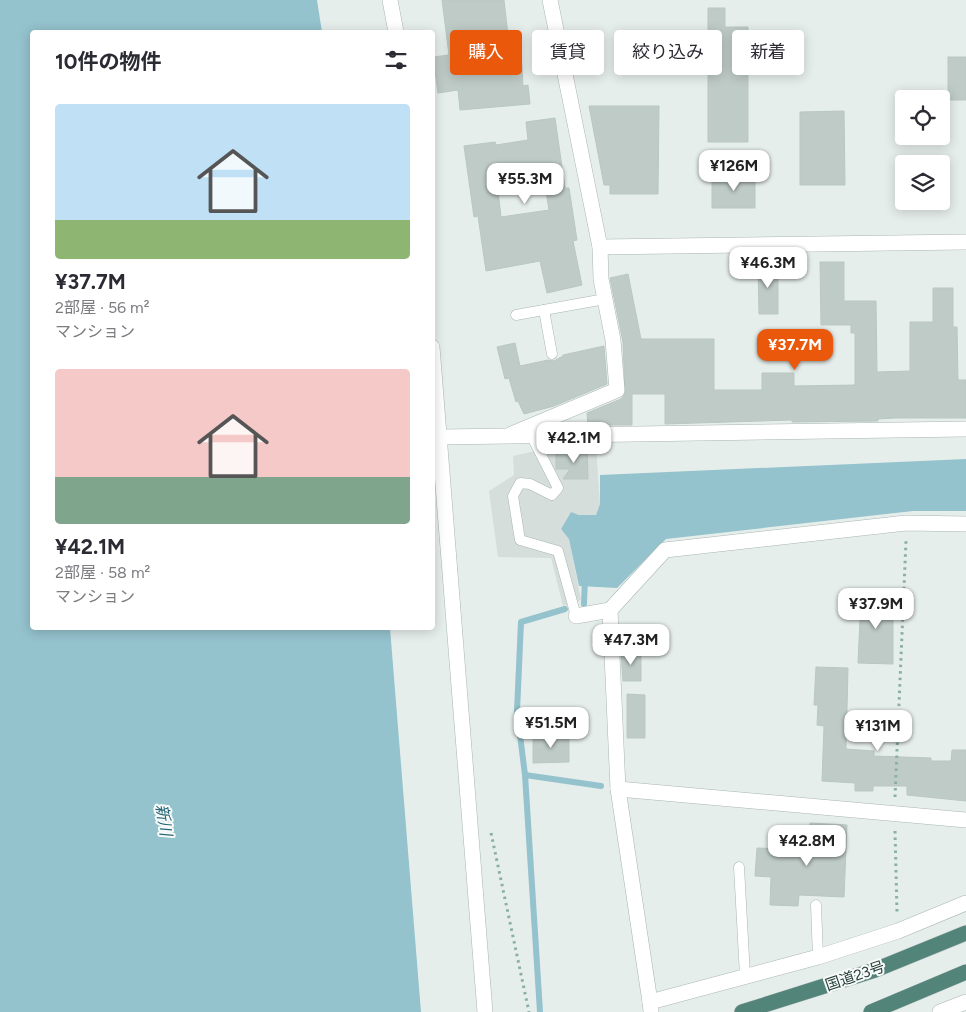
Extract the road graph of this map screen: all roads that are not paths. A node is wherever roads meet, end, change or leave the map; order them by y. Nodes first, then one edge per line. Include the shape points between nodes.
1 (390, 0) edge
2 (550, 0) edge
3 (396, 30) edge
4 (966, 242) edge
5 (600, 247) junction
6 (605, 300) junction
7 (544, 310) junction
8 (516, 315) dead end
9 (552, 354) dead end
10 (435, 377) edge
11 (966, 429) edge
12 (441, 437) junction
13 (532, 437) junction
14 (501, 438) junction
15 (966, 524) edge
16 (610, 610) junction
17 (576, 616) joint
18 (618, 789) junction
19 (966, 820) edge
20 (739, 867) dead end
21 (966, 903) edge
22 (816, 905) dead end
23 (966, 933) edge
24 (818, 957) junction
25 (966, 972) edge
26 (745, 976) junction
27 (651, 1007) edge
28 (961, 1007) edge
29 (485, 1012) edge
30 (742, 1012) edge
31 (871, 1012) edge
32 (940, 1012) edge

1 - 3 street
2 - 5 street
4 - 5 street
5 - 6 street
6 - 7 lane
6 - 14 street via 613,340 617,390
7 - 8 lane
7 - 9 lane
10 - 12 street
11 - 13 street
12 - 14 street
12 - 29 street
13 - 14 street
13 - 17 lane via 558,488 552,495 530,484 520,483 513,496 520,540 558,551
15 - 16 street via 906,523 665,550
16 - 17 street
16 - 18 street
18 - 19 street
18 - 27 street
20 - 26 lane
21 - 24 street via 898,931
22 - 24 lane
23 - 30 highway, 国道23号 via 875,970
24 - 26 street
25 - 31 highway
26 - 27 street
28 - 32 street

